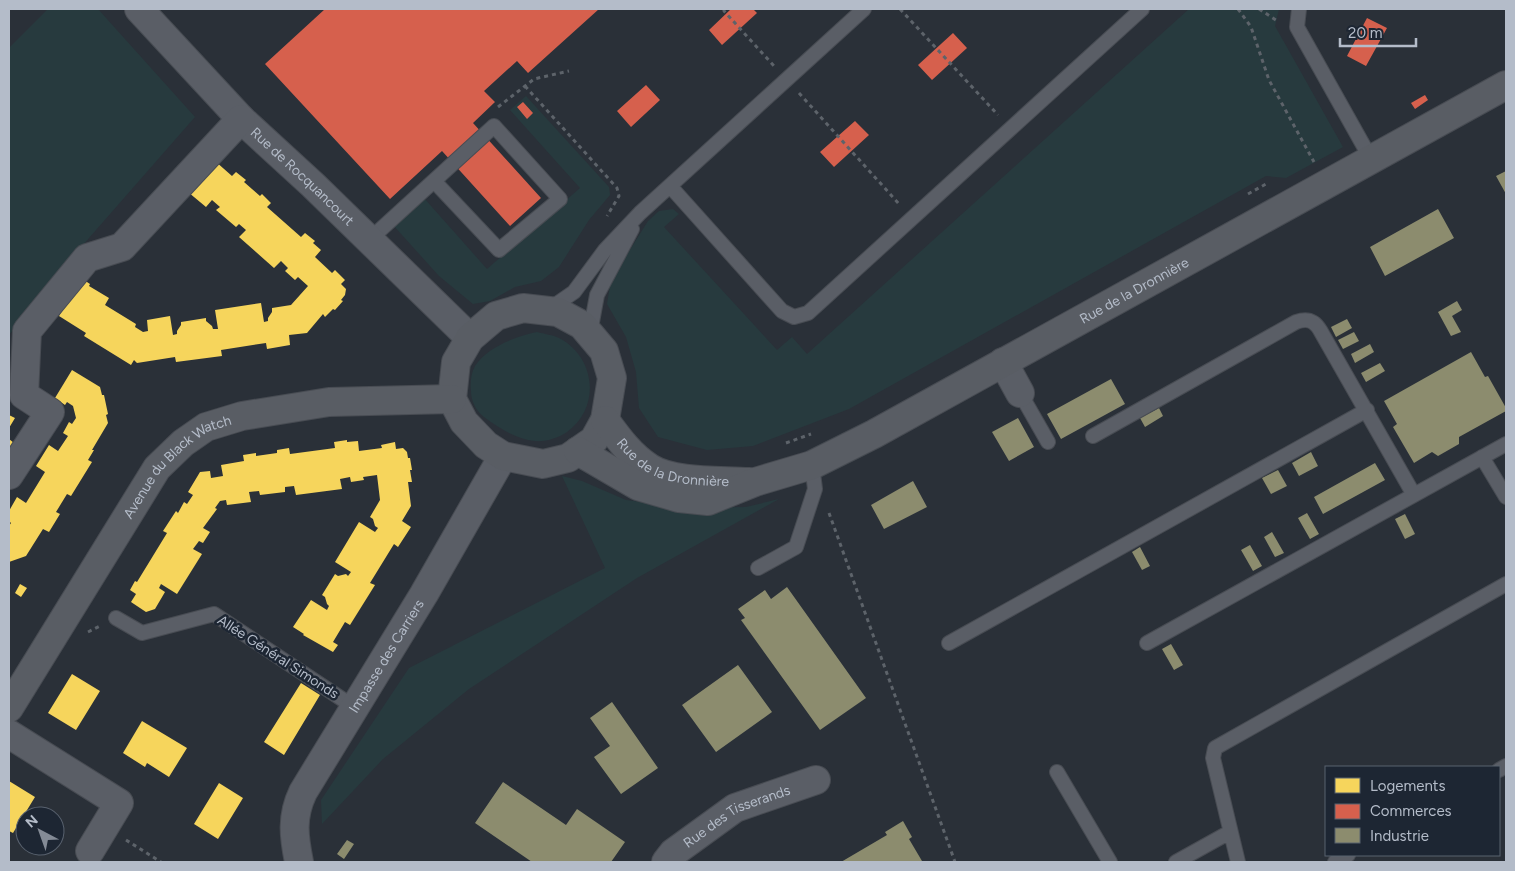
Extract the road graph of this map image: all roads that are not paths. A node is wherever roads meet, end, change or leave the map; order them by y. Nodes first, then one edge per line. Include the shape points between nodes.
1 (139, 9) edge
2 (864, 9) edge
3 (1142, 9) edge
4 (1299, 9) edge
5 (1506, 85) edge
6 (241, 119) junction
7 (1371, 159) junction
8 (434, 181) junction
9 (670, 186) junction
10 (640, 213) junction
11 (368, 241) junction
12 (547, 310) junction
13 (590, 334) junction
14 (470, 338) junction
15 (1003, 362) junction
16 (1020, 393) joint
17 (452, 399) junction
18 (1367, 410) junction
19 (605, 420) junction
20 (1093, 436) dead end
21 (1048, 442) dead end
22 (1506, 444) edge
23 (578, 451) junction
24 (503, 456) junction
25 (1482, 457) junction
26 (9, 476) edge
27 (814, 477) junction
28 (755, 482) junction
29 (1414, 495) junction
30 (1506, 497) edge
31 (758, 568) dead end
32 (1506, 584) edge
33 (116, 618) dead end
34 (949, 643) dead end
35 (1148, 643) dead end
36 (354, 707) junction
37 (9, 708) edge
38 (9, 734) edge
39 (1057, 772) dead end
40 (816, 780) dead end
41 (1230, 832) junction
42 (90, 851) dead end
43 (1346, 856) edge
44 (299, 862) edge
45 (666, 862) edge
46 (1110, 862) edge
47 (1176, 862) edge
48 (1238, 862) edge
49 (1335, 862) edge

1 - 6 street, Rue de Rocquancourt
2 - 9 lane
3 - 9 lane via 808,313 794,317 782,311
4 - 7 lane via 1297,27
5 - 7 street, Rue de la Dronnière
6 - 11 street, Rue de Rocquancourt
6 - 26 street via 122,247 87,258 27,331 24,395 50,412
7 - 15 street, Rue de la Dronnière
8 - 8 lane via 499,250 560,199 494,126
8 - 11 lane
9 - 10 lane
10 - 12 lane via 605,250 574,292
10 - 13 lane via 597,295
11 - 14 street, Rue de Rocquancourt
12 - 13 street via 582,325
12 - 14 street via 523,308 496,316
13 - 19 street via 604,352 612,378
14 - 17 street via 456,362
15 - 16 street
15 - 27 street, Rue de la Dronnière via 874,434
16 - 21 lane
17 - 24 street via 464,422 486,445
17 - 37 street, Avenue du Black Watch via 329,402 242,416 206,427 183,443 157,468
18 - 20 lane via 1316,323 1302,320
18 - 29 lane
18 - 34 lane
19 - 23 street via 594,440
19 - 28 street, Rue de la Dronnière via 625,447 651,468 674,477
22 - 25 lane
23 - 24 street via 568,458 543,464
23 - 28 street, Rue de la Dronnière via 638,486 679,498 708,501
24 - 36 street, Impasse des Carriers via 424,594
25 - 29 lane
25 - 30 lane
27 - 28 street, Rue de la Dronnière
27 - 31 lane via 796,547
29 - 35 lane
32 - 41 lane via 1215,748 1213,758
33 - 36 lane, Allée Général Simonds via 142,633 214,614
36 - 44 street, Impasse des Carriers via 299,800 293,832
38 - 42 street via 119,803
39 - 46 lane
40 - 45 street, Rue des Tisserands via 735,808 673,853
41 - 47 lane
41 - 48 lane
43 - 49 lane

